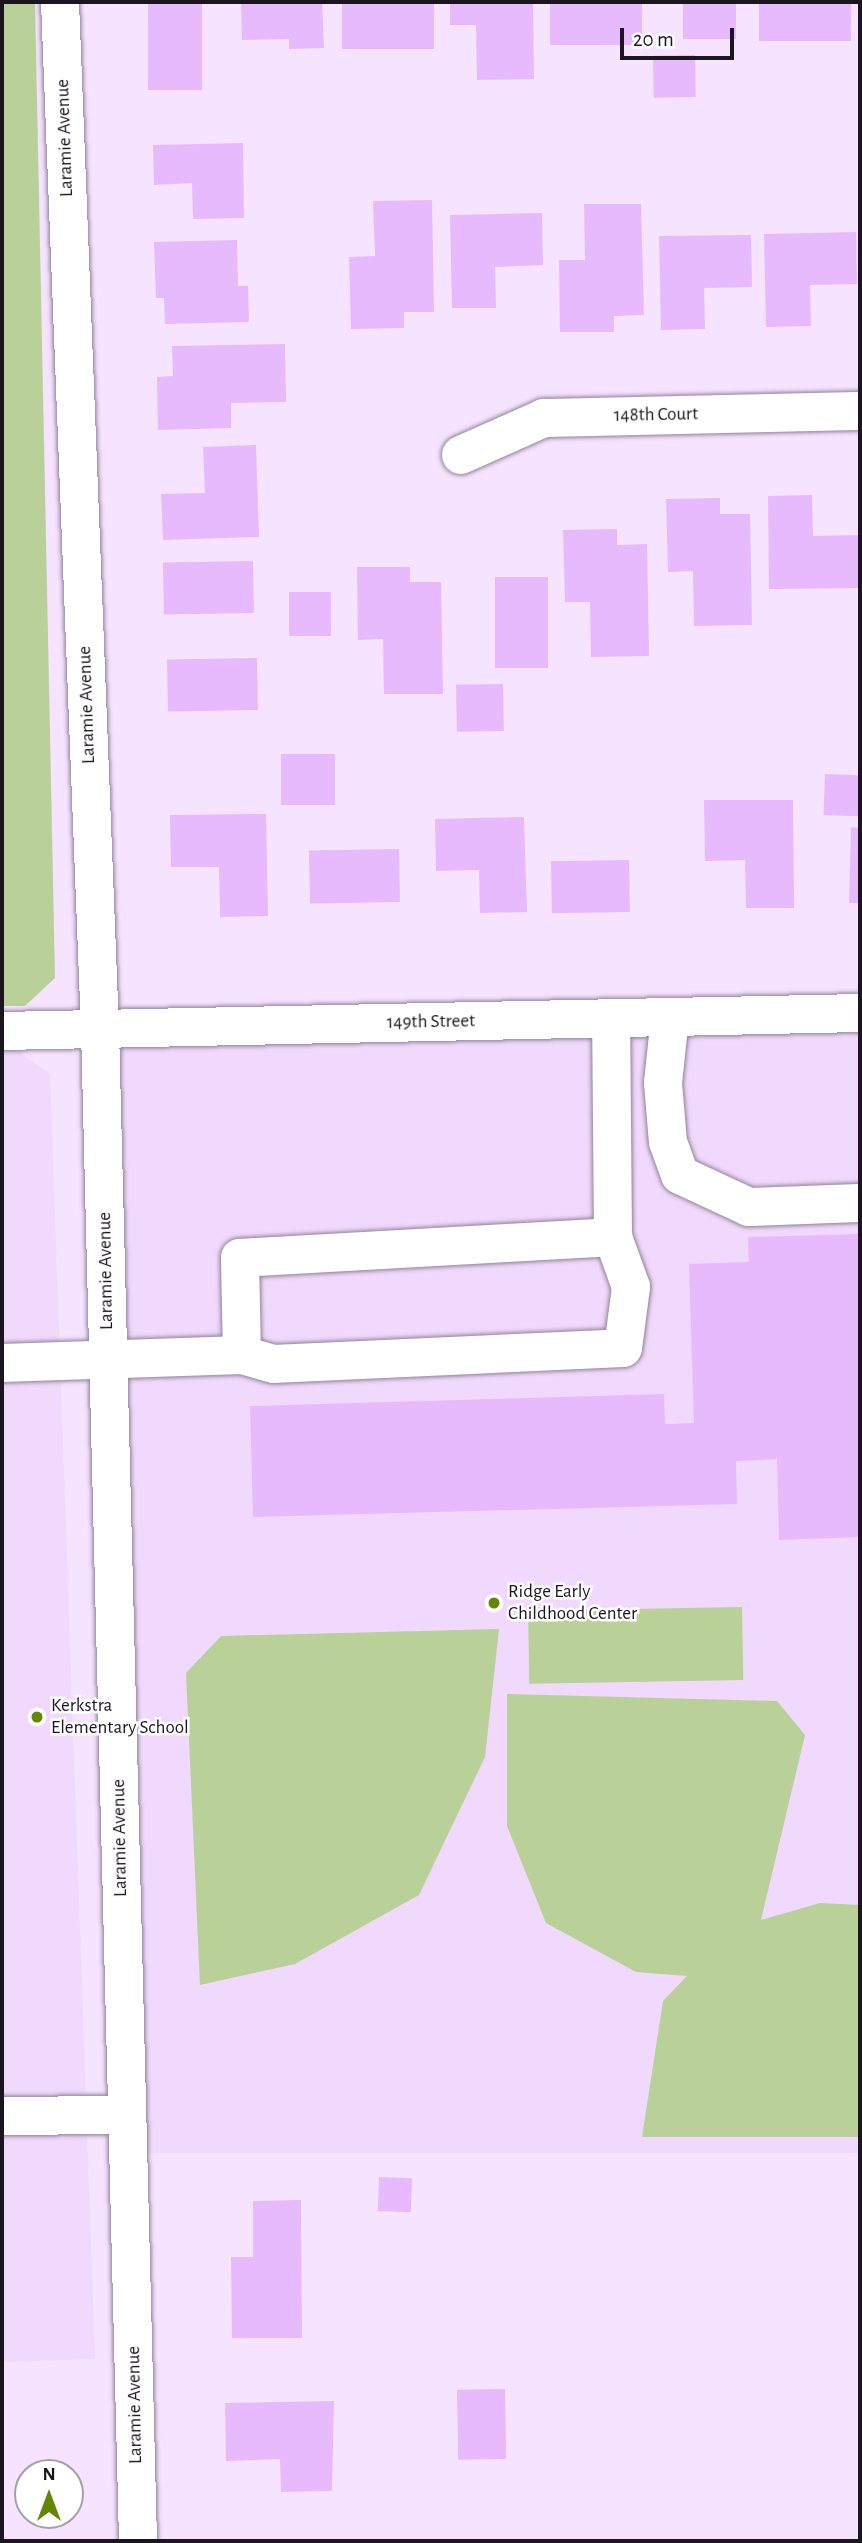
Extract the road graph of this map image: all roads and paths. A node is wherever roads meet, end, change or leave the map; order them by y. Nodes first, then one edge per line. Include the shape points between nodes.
1 (60, 2) edge
2 (860, 411) edge
3 (461, 455) dead end
4 (860, 1013) edge
5 (670, 1017) junction
6 (611, 1018) junction
7 (100, 1029) junction
8 (2, 1031) edge
9 (860, 1203) edge
10 (613, 1237) junction
11 (242, 1355) junction
12 (108, 1362) junction
13 (2, 1363) edge
14 (127, 2115) junction
15 (2, 2116) edge
16 (138, 2541) edge

1 - 7 street, Laramie Avenue
2 - 3 street, 148th Court via 544,418
4 - 5 street, 149th Street
5 - 6 street, 149th Street
5 - 9 street via 663,1083 668,1142 680,1175 748,1207
6 - 7 street, 149th Street
6 - 10 street
7 - 8 street, 149th Street
7 - 12 street, Laramie Avenue
10 - 11 street via 240,1258
10 - 11 street via 631,1287 622,1348 273,1364
11 - 12 street
12 - 13 street
12 - 14 street, Laramie Avenue
14 - 15 street
14 - 16 street, Laramie Avenue

